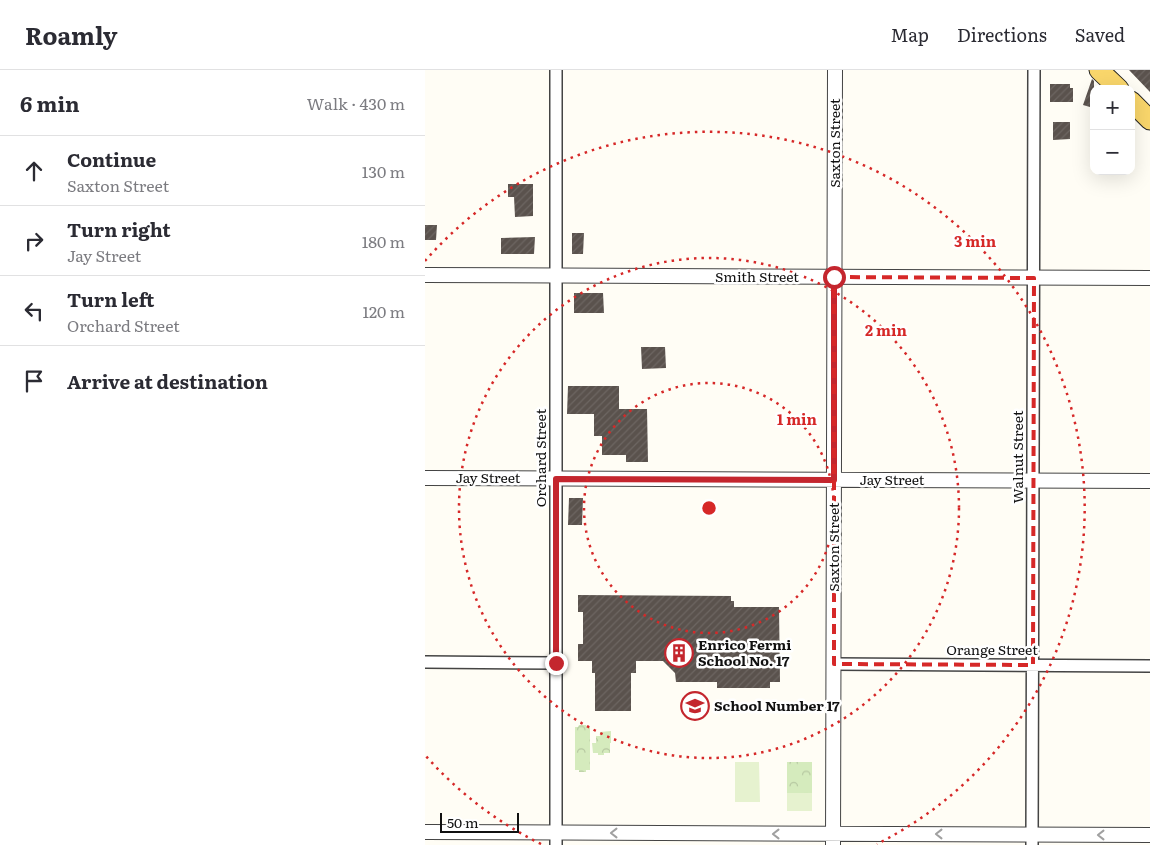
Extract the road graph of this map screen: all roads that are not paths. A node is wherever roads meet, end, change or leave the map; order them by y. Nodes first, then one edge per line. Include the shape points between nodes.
1 (556, 70) edge
2 (835, 70) edge
3 (1034, 70) edge
4 (1099, 70) edge
5 (1115, 85) edge
6 (1135, 105) edge
7 (1150, 120) edge
8 (425, 275) edge
9 (556, 276) junction
10 (834, 277) junction
11 (1033, 278) junction
12 (1150, 278) edge
13 (425, 478) edge
14 (556, 479) junction
15 (834, 480) junction
16 (1033, 481) junction
17 (1150, 481) edge
18 (425, 662) edge
19 (556, 663) junction
20 (834, 664) junction
21 (1033, 665) junction
22 (1150, 666) edge
23 (425, 832) edge
24 (1150, 835) edge
25 (556, 839) edge
26 (833, 839) edge
27 (1032, 840) edge

1 - 9 street, Orchard Street
2 - 10 street, Saxton Street
3 - 11 street, Walnut Street
4 - 5 main road
6 - 7 main road
8 - 9 street, Smith Street
9 - 10 street, Smith Street
9 - 14 street, Orchard Street
10 - 11 street, Smith Street
10 - 15 street, Saxton Street
11 - 12 street, Smith Street
11 - 16 street, Walnut Street
13 - 14 street, Jay Street
14 - 15 street, Jay Street
14 - 19 street, Orchard Street
15 - 16 street, Jay Street
15 - 20 street, Saxton Street
16 - 17 street, Jay Street
16 - 21 street, Walnut Street
18 - 19 street
19 - 25 street, Orchard Street
20 - 21 street, Orange Street
20 - 26 street, Saxton Street
21 - 22 street, Orange Street
21 - 27 street, Walnut Street
23 - 25 street
24 -> 27 street
26 -> 25 street
27 -> 26 street

